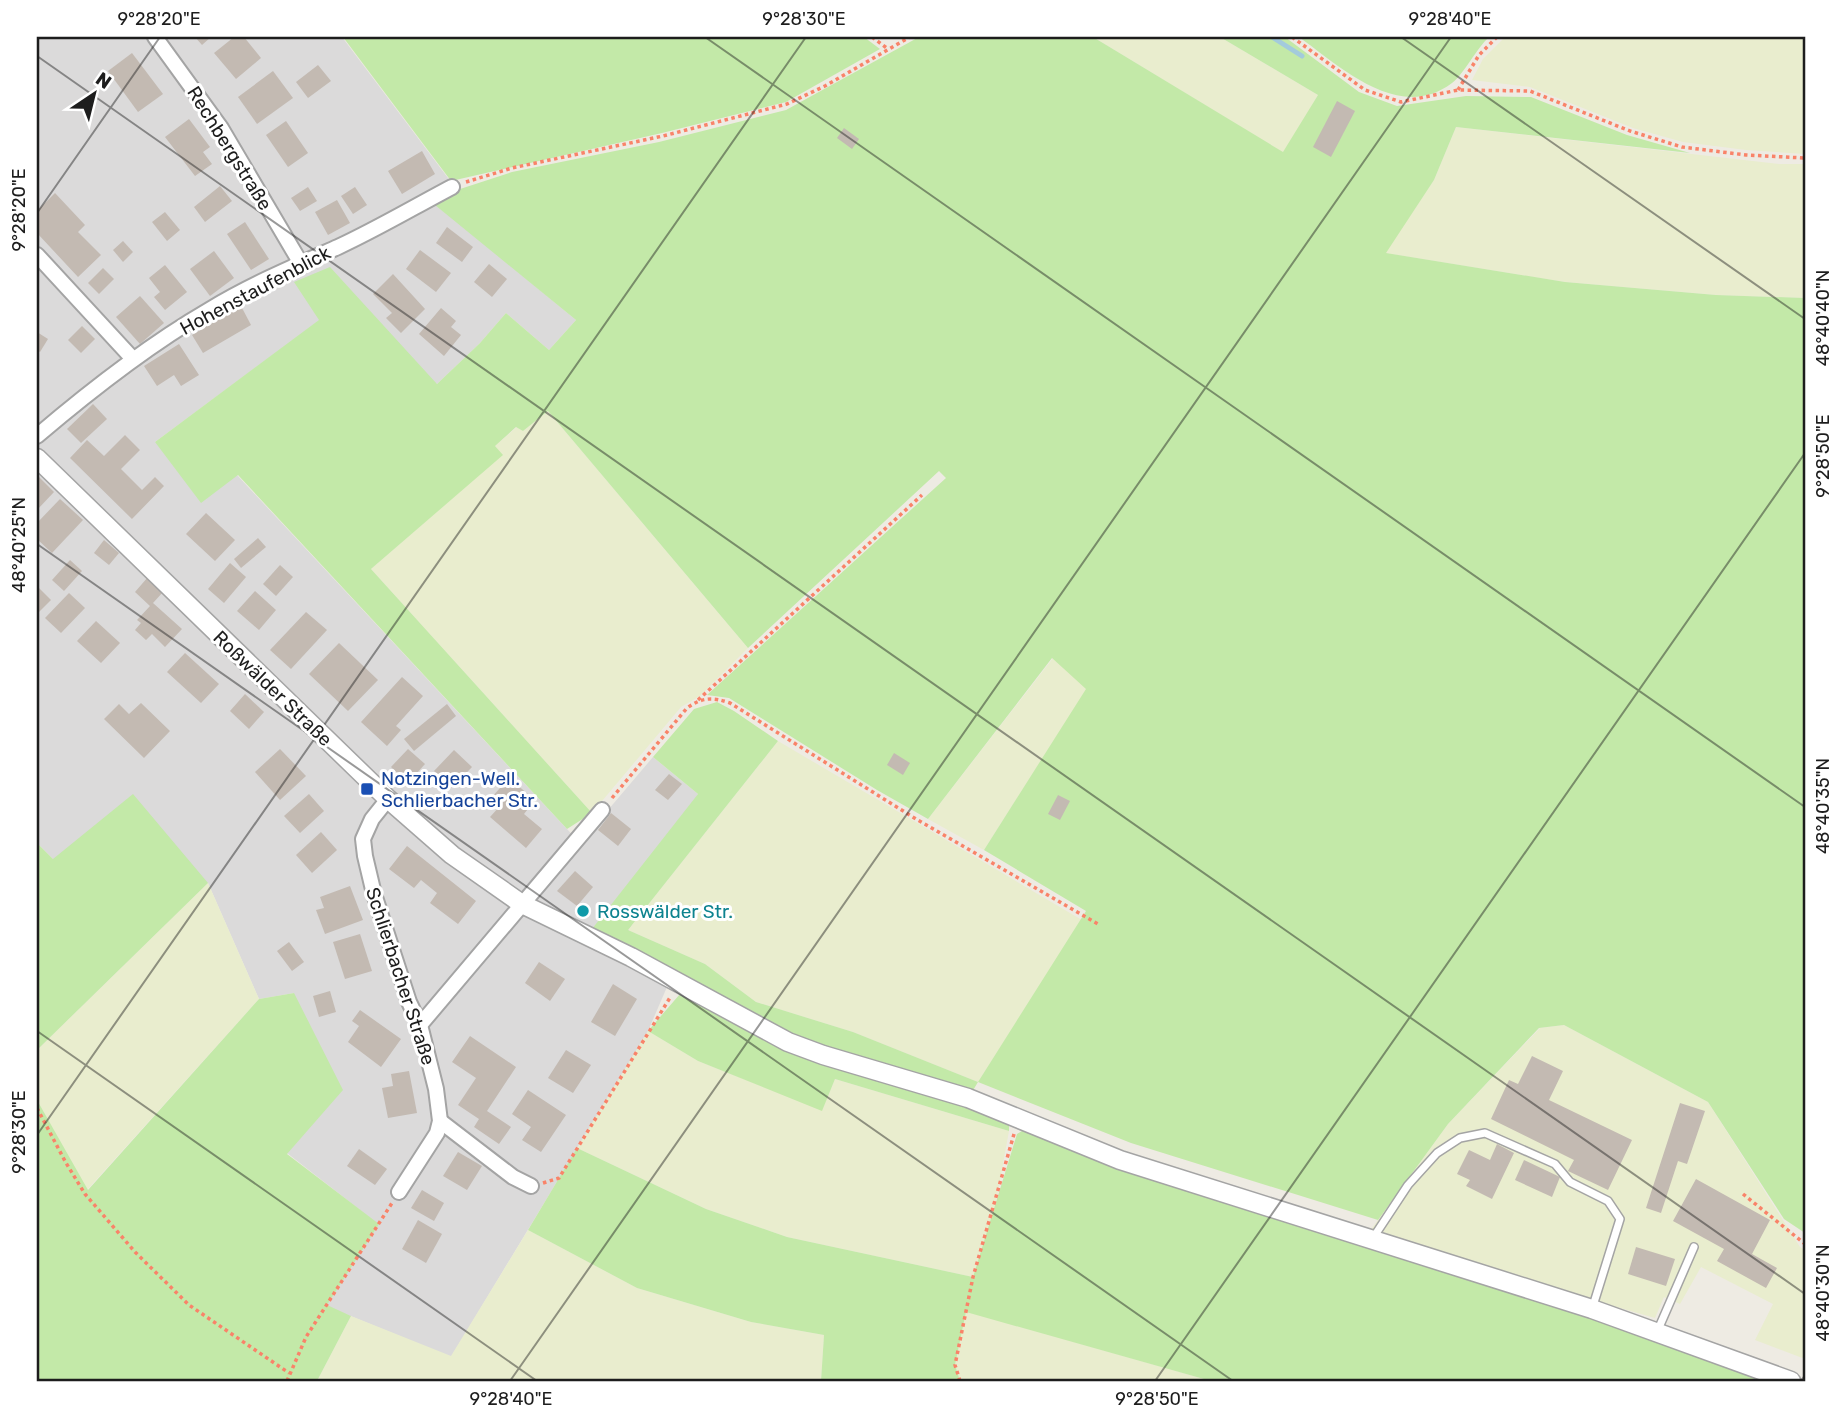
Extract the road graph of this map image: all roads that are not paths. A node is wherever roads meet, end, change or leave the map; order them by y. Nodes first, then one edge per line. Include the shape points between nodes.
1 (155, 37) edge
2 (452, 187) road end
3 (37, 256) edge
4 (300, 262) junction
5 (133, 359) junction
6 (37, 436) edge
7 (37, 458) edge
8 (388, 799) junction
9 (602, 810) road end
10 (522, 904) junction
11 (420, 1025) junction
12 (440, 1121) junction
13 (531, 1186) road end
14 (399, 1192) road end
15 (1373, 1238) junction
16 (1695, 1247) dead end
17 (1591, 1309) junction
18 (1657, 1332) junction
19 (1791, 1381) edge

1 - 4 street, Rechbergstraße via 220,128
2 - 4 street, Hohenstaufenblick
3 - 5 street
4 - 5 street, Hohenstaufenblick via 209,310
5 - 6 street, Hohenstaufenblick
7 - 8 street, Roßwälder Straße
8 - 10 street, Roßwälder Straße via 452,855
8 - 11 street, Schlierbacher Straße via 363,839 365,856
9 - 10 street
10 - 11 street
10 - 15 street, Roßwälder Straße via 788,1042 968,1098 1120,1160
11 - 12 street, Schlierbacher Straße
12 - 13 street
12 - 14 street
15 - 17 street, Roßwälder Straße
15 - 17 lane via 1408,1185 1437,1153 1460,1138 1485,1133 1555,1164 1570,1182 1608,1201 1620,1219
16 - 18 lane
17 - 18 street, Roßwälder Straße
18 - 19 street, Roßwälder Straße

